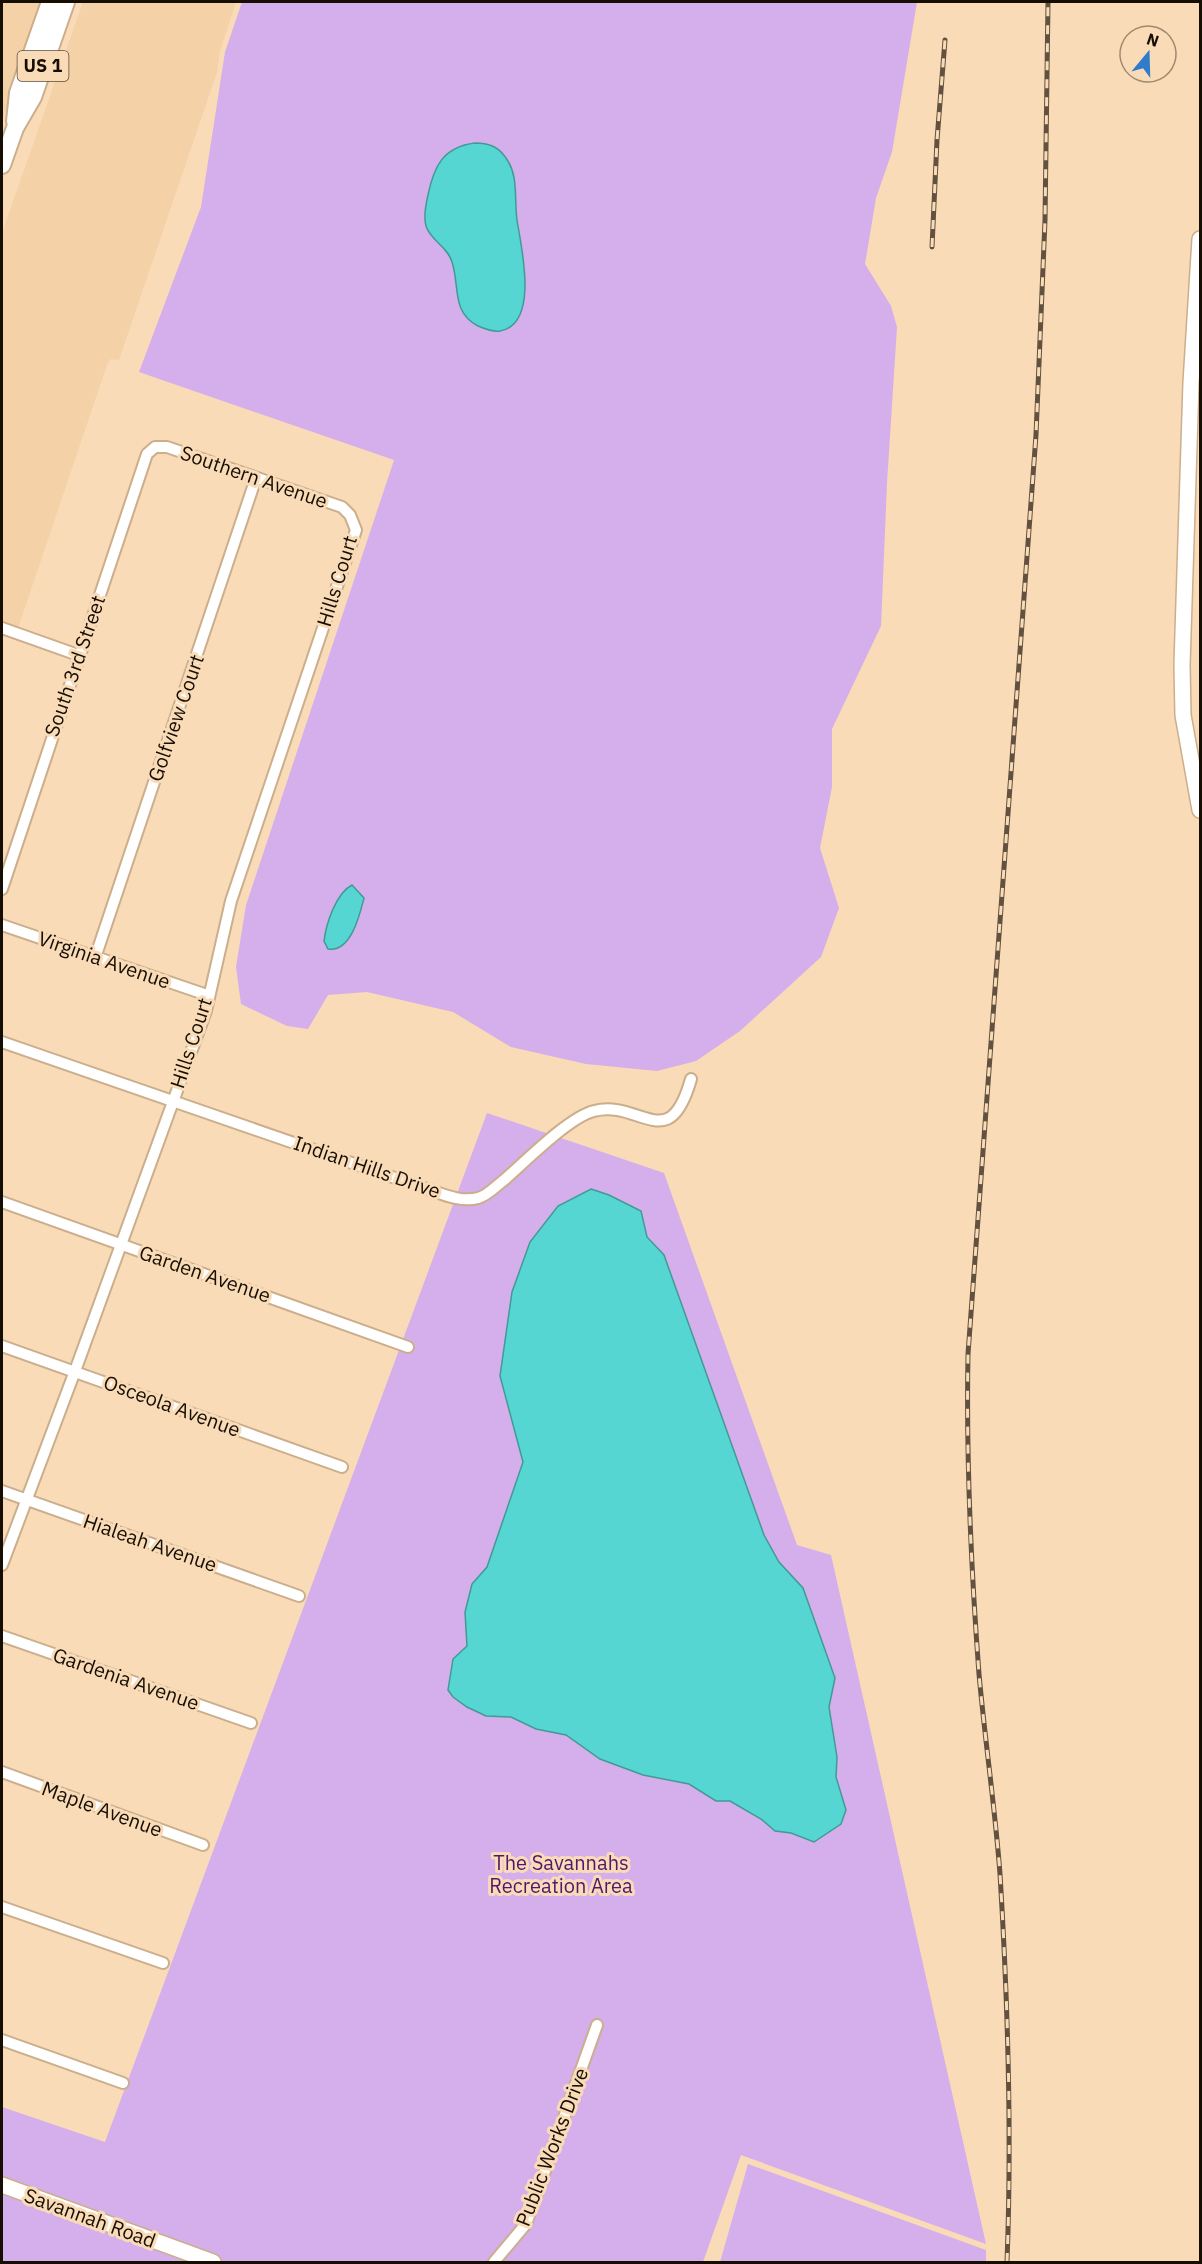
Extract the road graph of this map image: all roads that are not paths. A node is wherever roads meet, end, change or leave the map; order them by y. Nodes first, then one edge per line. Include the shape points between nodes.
1 (50, 2) edge
2 (66, 2) edge
3 (15, 128) junction
4 (2, 165) edge
5 (1200, 239) edge
6 (155, 447) joint
7 (256, 478) junction
8 (350, 515) joint
9 (2, 628) edge
10 (78, 655) junction
11 (1200, 810) edge
12 (2, 889) edge
13 (2, 925) edge
14 (95, 958) junction
15 (207, 995) junction
16 (2, 1042) edge
17 (691, 1079) dead end
18 (172, 1101) junction
19 (2, 1202) edge
20 (121, 1245) junction
21 (2, 1346) edge
22 (408, 1347) dead end
23 (75, 1371) junction
24 (342, 1467) dead end
25 (2, 1491) edge
26 (26, 1500) junction
27 (2, 1565) edge
28 (299, 1596) dead end
29 (2, 1636) edge
30 (251, 1723) dead end
31 (2, 1772) edge
32 (203, 1845) dead end
33 (2, 1907) edge
34 (164, 1963) dead end
35 (597, 2025) dead end
36 (2, 2040) edge
37 (123, 2083) dead end
38 (2, 2185) edge
39 (213, 2262) edge
40 (494, 2262) edge

1 - 3 main road, US 1 via 18,93
2 - 3 main road, US 1 via 33,97
3 - 4 main road, US 1
5 - 11 main road via 1182,665 1183,715
6 - 7 street, Southern Avenue via 167,447
6 - 10 street, South 3rd Street via 147,454
7 - 8 street, Southern Avenue via 342,507
7 - 14 street, Golfview Court
8 - 15 street, Hills Court via 356,530 231,901
9 - 10 street
10 - 12 street, South 3rd Street
13 - 14 street, Virginia Avenue
14 - 15 street, Virginia Avenue
15 - 18 street, Hills Court via 206,1011
16 - 18 street, Indian Hills Drive
17 - 18 street, Indian Hills Drive via 680,1108 669,1117 657,1122 614,1110 593,1111 565,1128 493,1190 479,1198 464,1199
18 - 20 street, Hills Court
19 - 20 street, Garden Avenue
20 - 22 street, Garden Avenue
20 - 23 street, Hills Court
21 - 23 street, Osceola Avenue
23 - 24 street, Osceola Avenue
23 - 26 street, Hills Court
25 - 26 street, Hialeah Avenue
26 - 27 street, Hills Court
26 - 28 street, Hialeah Avenue
29 - 30 street, Gardenia Avenue
31 - 32 street, Maple Avenue
33 - 34 street
35 - 40 street, Public Works Drive via 526,2224
36 - 37 street
38 - 39 main road, Savannah Road

